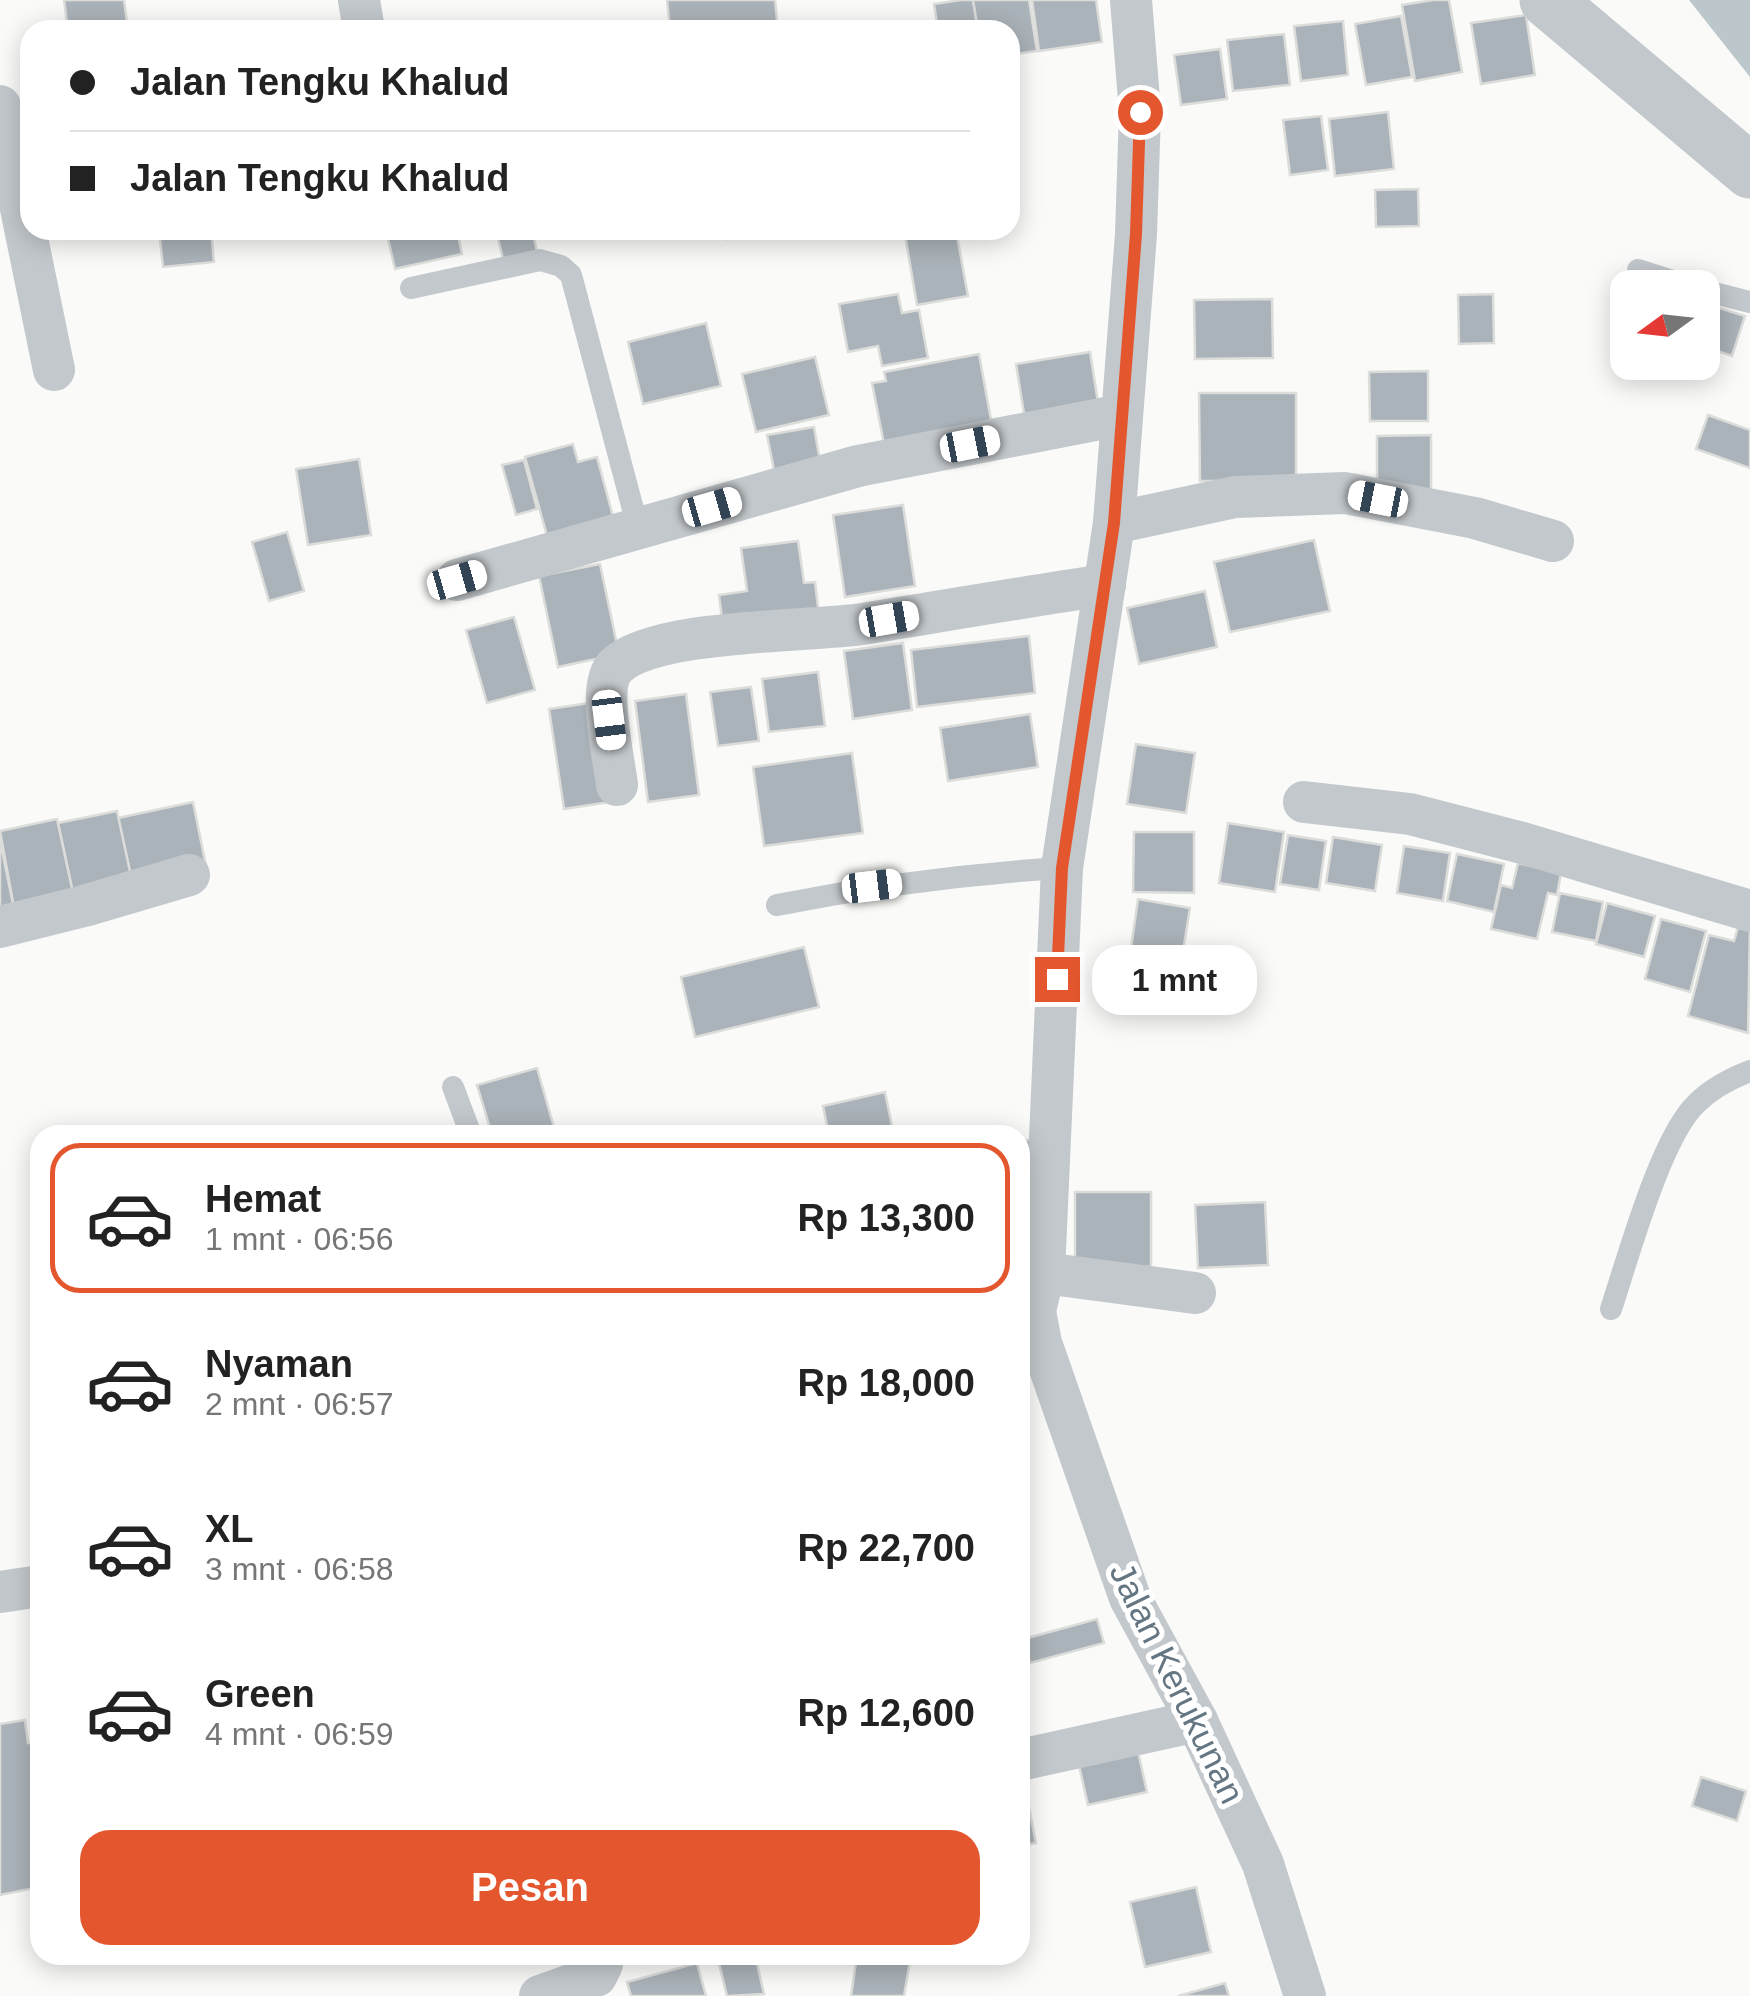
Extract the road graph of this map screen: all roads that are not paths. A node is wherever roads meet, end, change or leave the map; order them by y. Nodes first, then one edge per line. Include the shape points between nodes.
1 (1131, 0) edge
2 (1547, 0) edge
3 (0, 106) edge
4 (1750, 171) edge
5 (20, 204) edge
6 (27, 240) edge
7 (411, 288) dead end
8 (1720, 294) edge
9 (1750, 302) edge
10 (54, 370) dead end
11 (1121, 415) junction
12 (1114, 523) junction
13 (638, 528) junction
14 (1554, 541) dead end
15 (457, 580) dead end
16 (1105, 585) junction
17 (617, 785) dead end
18 (1304, 802) dead end
19 (1062, 868) junction
20 (189, 875) dead end
21 (777, 905) dead end
22 (1750, 910) edge
23 (0, 926) edge
24 (1750, 1071) edge
25 (453, 1087) dead end
26 (467, 1125) edge
27 (1195, 1293) dead end
28 (1033, 1299) edge
29 (1610, 1308) dead end
30 (30, 1588) edge
31 (0, 1592) edge
32 (1197, 1721) junction
33 (1030, 1758) edge
34 (602, 1965) edge
35 (540, 1996) edge
36 (1304, 1996) edge

1 - 11 street, Jalan Kerukunan via 1140,112
2 - 4 street
3 - 5 street
6 - 10 street
7 - 13 lane via 540,260 571,275
8 - 9 lane
11 - 12 street, Jalan Kerukunan
11 - 13 street via 858,466
12 - 14 street via 1235,497 1345,492
12 - 16 street, Jalan Kerukunan
13 - 15 street
16 - 17 street via 858,624 667,644 634,655 614,668 605,687
16 - 19 street, Jalan Kerukunan
18 - 22 street via 1410,814
19 - 21 lane via 872,886
19 - 28 street, Jalan Kerukunan
20 - 23 street
24 - 29 lane via 1695,1104 1666,1152
25 - 26 lane
27 - 28 street
28 - 32 street, Jalan Kerukunan via 1059,1398 1130,1598
30 - 31 street
32 - 33 street
32 - 36 street, Jalan Kerukunan via 1262,1864
34 - 35 street via 596,1976

